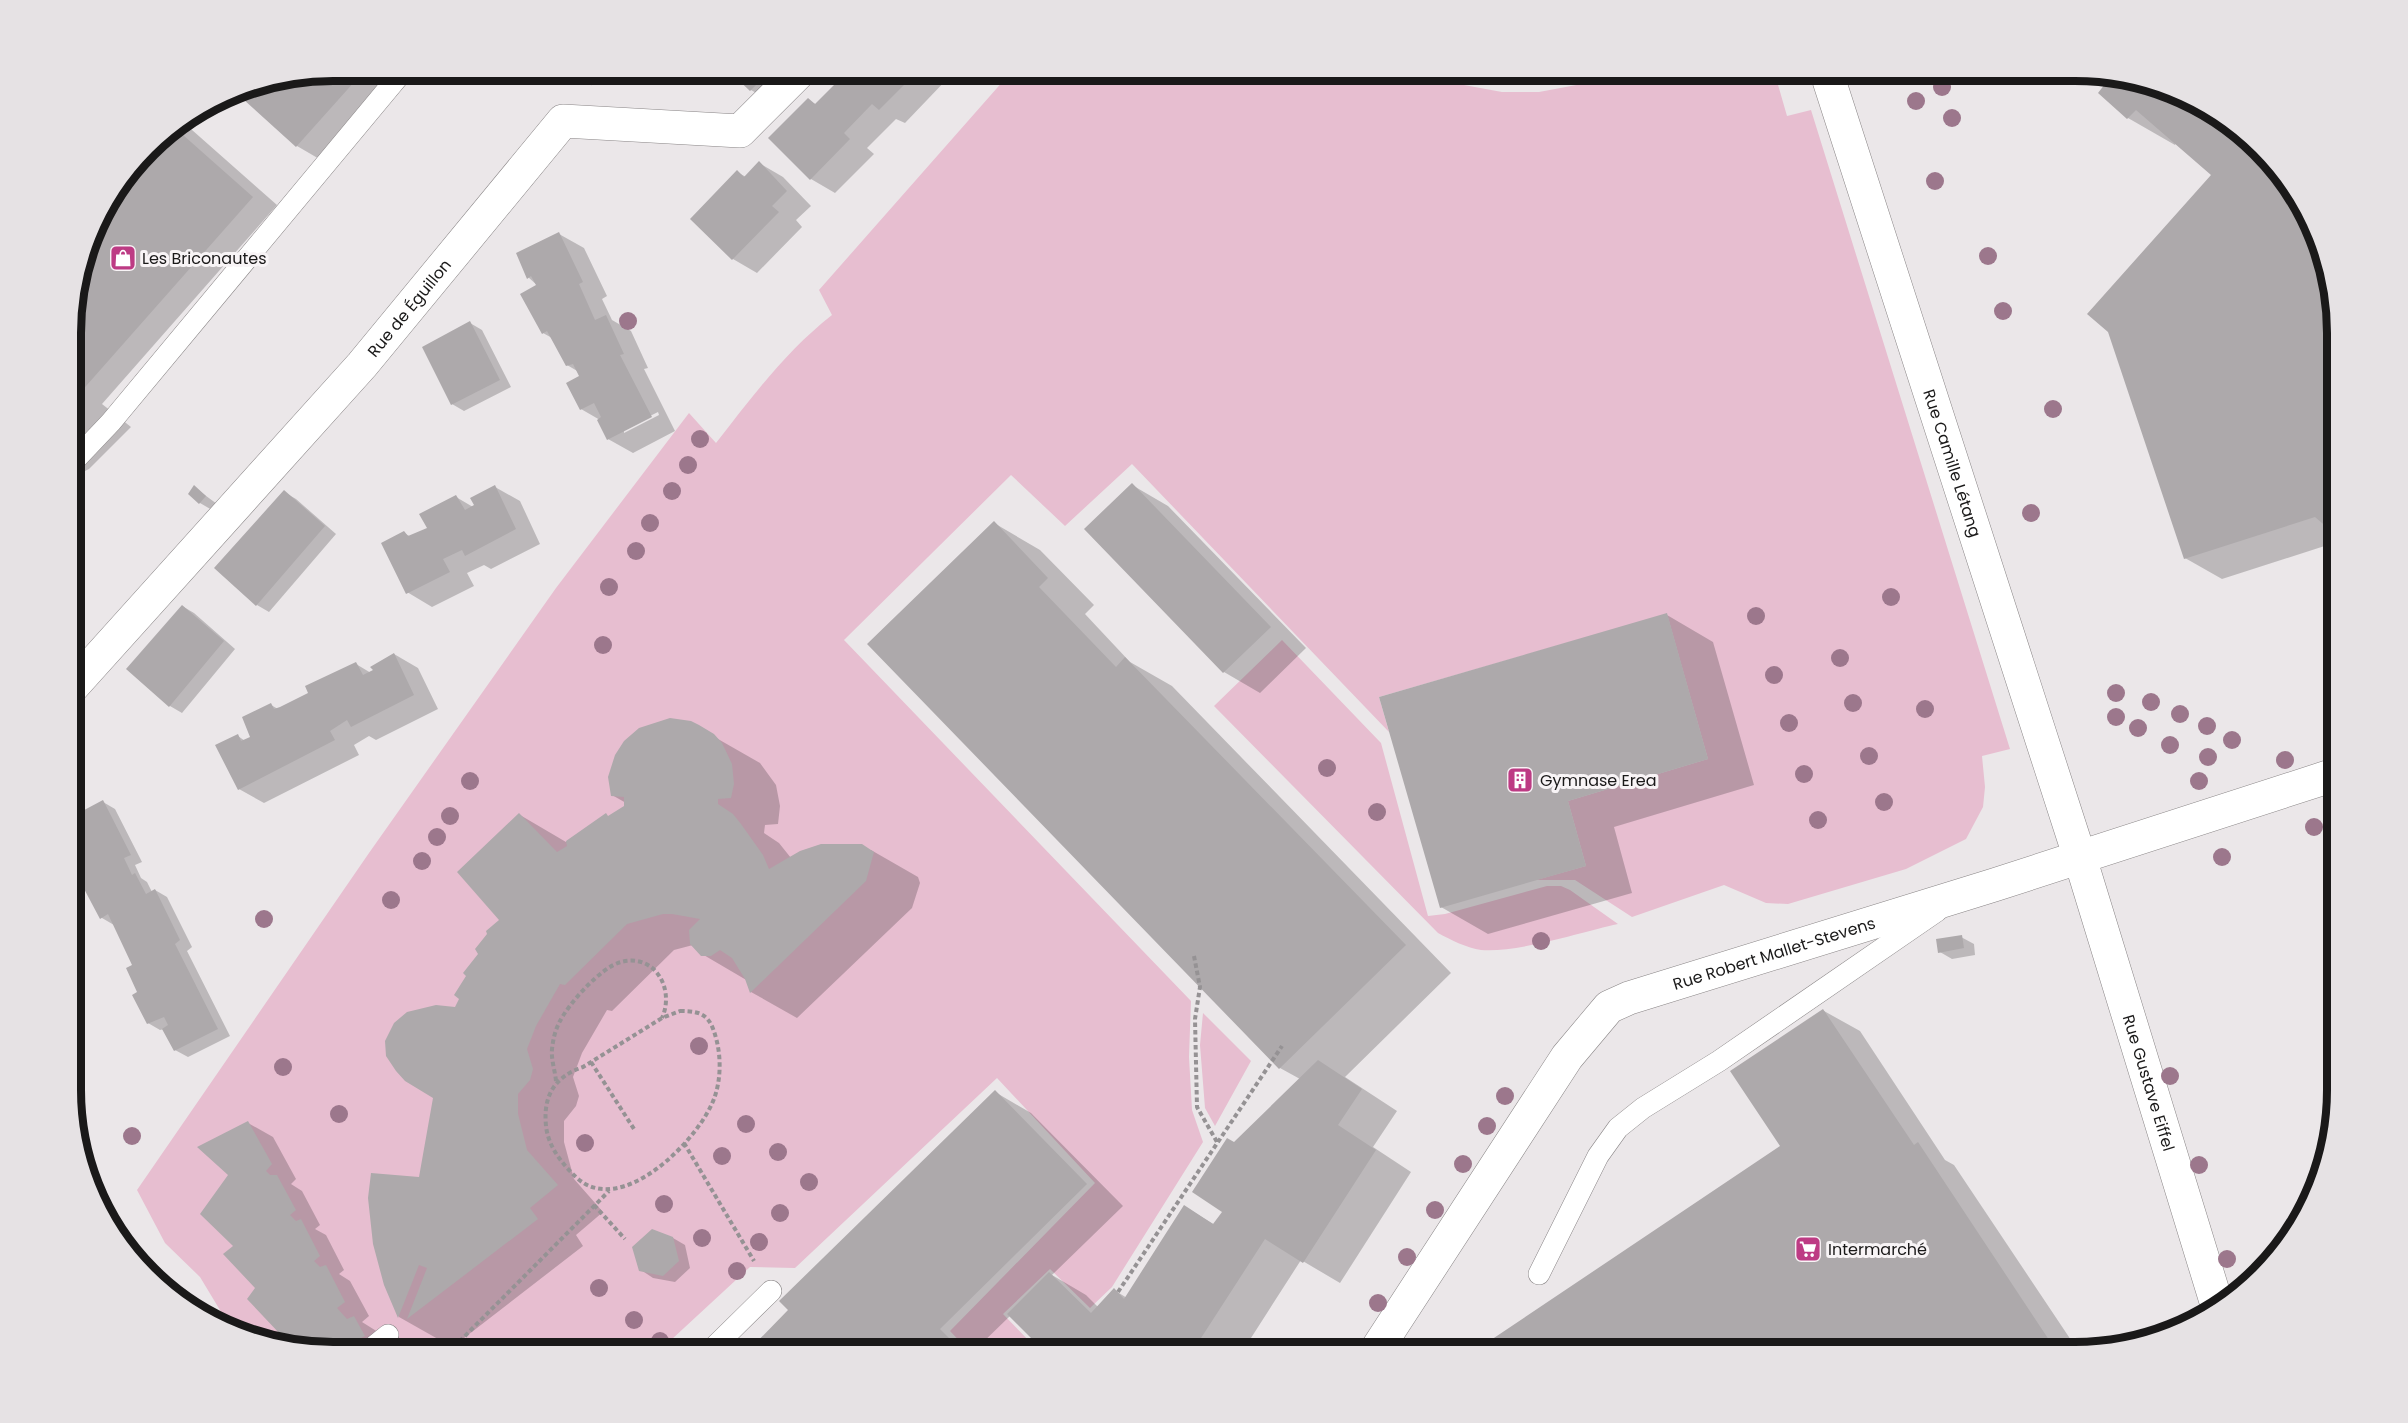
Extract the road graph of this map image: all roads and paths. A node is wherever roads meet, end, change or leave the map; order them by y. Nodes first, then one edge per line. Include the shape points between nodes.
1 (394, 81) edge
2 (789, 81) edge
3 (1830, 81) edge
4 (81, 454) edge
5 (81, 677) edge
6 (2327, 777) edge
7 (2080, 858) junction
8 (1960, 895) junction
9 (1194, 956) dead end
10 (662, 1018) junction
11 (1282, 1046) dead end
12 (591, 1062) junction
13 (556, 1081) junction
14 (634, 1129) dead end
15 (1216, 1142) junction
16 (684, 1143) junction
17 (609, 1190) junction
18 (594, 1205) junction
19 (625, 1239) dead end
20 (1539, 1274) dead end
21 (771, 1291) joint
22 (1118, 1292) dead end
23 (2215, 1299) edge
24 (388, 1335) dead end
25 (380, 1342) edge
26 (459, 1342) edge
27 (720, 1342) edge
28 (1382, 1342) edge

1 - 4 lane
2 - 5 street, Rue de Éguillon via 740,131 563,121 362,365
3 - 7 street, Rue Camille Létang
6 - 7 street, Rue Robert Mallet-Stevens
7 - 8 street, Rue Robert Mallet-Stevens
7 - 23 street, Rue Gustave Eiffel
8 - 20 lane via 1618,1128 1598,1156
8 - 28 street, Rue Robert Mallet-Stevens via 1609,1007 1567,1058
9 - 15 path via 1200,987 1195,1019 1197,1107
10 - 12 path
10 - 13 path via 666,1009 664,980 654,968 638,962 613,964 583,991 560,1021 551,1058
10 - 16 path via 681,1011 706,1016 718,1047 720,1071 714,1097 698,1128
11 - 15 path
12 - 13 path
12 - 14 path
13 - 17 path via 545,1114 547,1134 555,1152 580,1181 595,1190
15 - 22 path
16 - 17 path via 646,1176
16 - 21 path
17 - 18 path
18 - 19 path
18 - 26 path
21 - 27 lane
24 - 25 lane

